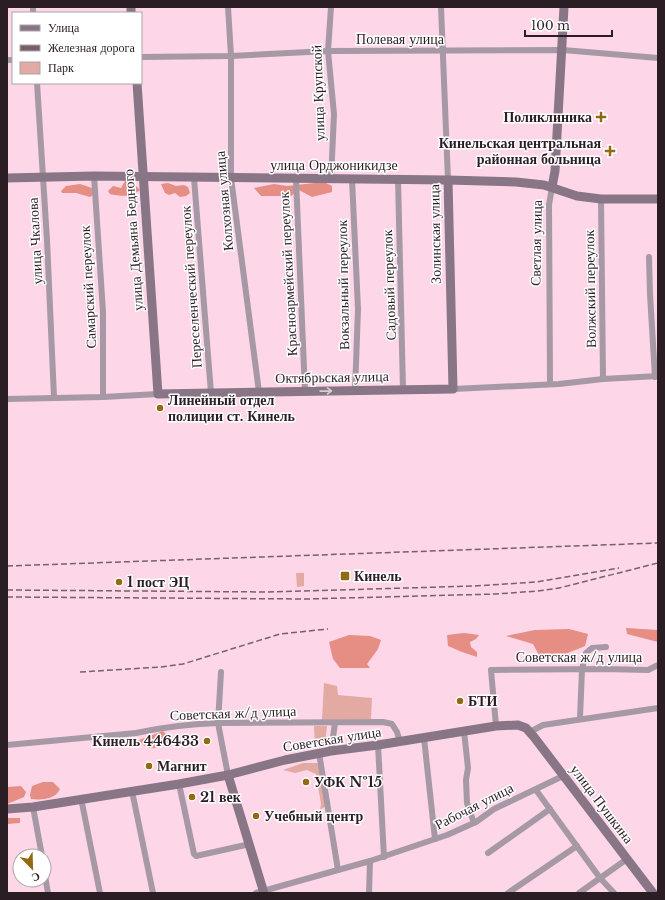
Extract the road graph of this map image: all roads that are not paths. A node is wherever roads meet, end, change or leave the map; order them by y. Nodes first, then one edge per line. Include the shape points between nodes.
1 (228, 7) edge
2 (331, 7) edge
3 (441, 7) edge
4 (564, 7) edge
5 (563, 50) junction
6 (328, 51) junction
7 (443, 51) junction
8 (231, 56) junction
9 (142, 57) edge
10 (658, 58) edge
11 (37, 84) edge
12 (137, 84) edge
13 (94, 176) junction
14 (43, 177) junction
15 (142, 177) junction
16 (7, 178) edge
17 (194, 178) junction
18 (231, 178) junction
19 (296, 179) junction
20 (331, 179) junction
21 (352, 179) junction
22 (398, 179) junction
23 (448, 180) junction
24 (552, 187) junction
25 (601, 199) junction
26 (658, 199) edge
27 (649, 257) dead end
28 (657, 377) edge
29 (603, 379) junction
30 (550, 383) junction
31 (453, 389) junction
32 (403, 390) junction
33 (355, 391) junction
34 (259, 392) junction
35 (305, 392) junction
36 (211, 393) junction
37 (158, 394) junction
38 (54, 397) junction
39 (103, 397) junction
40 (7, 398) edge
41 (606, 647) dead end
42 (658, 665) edge
43 (582, 669) junction
44 (221, 672) dead end
45 (658, 708) edge
46 (580, 718) junction
47 (218, 723) junction
48 (334, 723) junction
49 (496, 726) junction
50 (464, 731) junction
51 (530, 732) junction
52 (424, 738) junction
53 (400, 742) junction
54 (7, 745) edge
55 (378, 745) junction
56 (331, 751) junction
57 (319, 753) junction
58 (228, 775) junction
59 (563, 776) junction
60 (179, 784) junction
61 (536, 790) junction
62 (132, 791) junction
63 (81, 798) junction
64 (33, 806) junction
65 (7, 809) edge
66 (550, 809) junction
67 (474, 823) junction
68 (435, 839) junction
69 (250, 844) junction
70 (577, 846) junction
71 (41, 848) edge
72 (488, 852) dead end
73 (384, 857) junction
74 (627, 859) junction
75 (370, 861) junction
76 (338, 870) junction
77 (600, 878) junction
78 (261, 892) edge
79 (100, 893) edge
80 (153, 893) edge
81 (369, 893) edge
82 (508, 893) edge
83 (579, 893) edge
84 (614, 893) edge
85 (653, 893) edge

1 - 8 street, Колхозная улица
2 - 6 street, улица Крупской
3 - 7 street, Золинская улица
4 - 5 main road, Светлая улица
5 - 7 street, Полевая улица
5 - 10 street, Полевая улица
5 - 24 main road, Светлая улица
6 - 7 street, Полевая улица
6 - 8 street, Полевая улица
6 - 20 street, улица Крупской via 334,114
7 - 23 street, Золинская улица
8 - 9 street, Полевая улица
8 - 18 street, Колхозная улица
11 - 14 street, улица Чкалова
12 - 15 main road, улица Демьяна Бедного
13 - 14 main road, улица Орджоникидзе
13 - 15 main road, улица Орджоникидзе
13 - 39 street, Самарский переулок via 103,312
14 - 16 main road, улица Орджоникидзе
14 - 38 street, улица Чкалова
15 - 17 main road, улица Орджоникидзе
15 - 37 main road, улица Демьяна Бедного
17 - 18 main road, улица Орджоникидзе
17 - 36 street, Переселенческий переулок
18 - 19 main road, улица Орджоникидзе
18 - 34 street, Колхозная улица
19 - 20 main road, улица Орджоникидзе
19 - 35 street, Красноармейский переулок
20 - 21 main road, улица Орджоникидзе
21 - 22 main road, улица Орджоникидзе
21 - 33 street, Вокзальный переулок via 358,309
22 - 23 main road, улица Орджоникидзе
22 - 32 street, Садовый переулок
23 - 24 main road, улица Орджоникидзе via 516,182
23 - 31 main road, Золинская улица
24 - 25 main road, улица Орджоникидзе via 577,196
24 - 30 street, Светлая улица via 549,205
25 - 26 main road, улица Орджоникидзе
25 - 29 street, Волжский переулок
27 - 28 street
28 - 29 street, Октябрьская улица
29 - 30 street, Октябрьская улица
30 - 31 street, Октябрьская улица
31 - 32 main road, Октябрьская улица
32 - 33 main road, Октябрьская улица
35 -> 33 main road, Октябрьская улица
34 - 35 main road, Октябрьская улица
34 - 36 main road, Октябрьская улица
36 - 37 main road, Октябрьская улица
37 - 39 street, Октябрьская улица
38 - 39 street, Октябрьская улица
38 - 40 street, Октябрьская улица
41 - 43 street via 592,648 586,653
42 - 43 street, Советская ж/д улица via 648,670
43 - 46 street
43 - 49 street, Советская ж/д улица via 491,670
44 - 47 street
45 - 46 street
46 - 51 street via 543,725
47 - 48 street, Советская ж/д улица
47 - 54 street, Советская ж/д улица
47 - 58 street
48 - 53 street, Советская ж/д улица via 392,724
48 - 56 street
49 - 50 main road, Советская улица
49 - 51 main road, Советская улица via 518,725
50 - 52 main road, Советская улица
50 - 67 street via 468,768 467,803
51 - 59 main road, улица Пушкина
52 - 53 main road, Советская улица
52 - 68 street
53 - 55 main road, Советская улица
55 - 56 main road, Советская улица
55 - 73 street
56 - 57 main road, Советская улица
57 - 58 main road, Советская улица
57 - 76 street
58 - 60 main road, Советская улица
58 - 69 main road
59 - 61 street, Рабочая улица
59 - 74 main road, улица Пушкина
60 - 62 main road, Советская улица
60 - 69 street via 196,856
61 - 66 street
61 - 67 street, Рабочая улица via 494,809
62 - 63 main road, Советская улица
62 - 80 street
63 - 64 main road, Советская улица
63 - 79 street
64 - 65 main road, Советская улица
64 - 71 street
66 - 70 street
66 - 72 street
67 - 68 street, Рабочая улица
68 - 73 street, Рабочая улица
69 - 78 main road
70 - 77 street
70 - 82 street
73 - 75 street, Рабочая улица
74 - 77 street
74 - 85 main road, улица Пушкина
75 - 76 street, Рабочая улица
75 - 81 street
76 - 78 street, Рабочая улица
77 - 83 street
77 - 84 street

